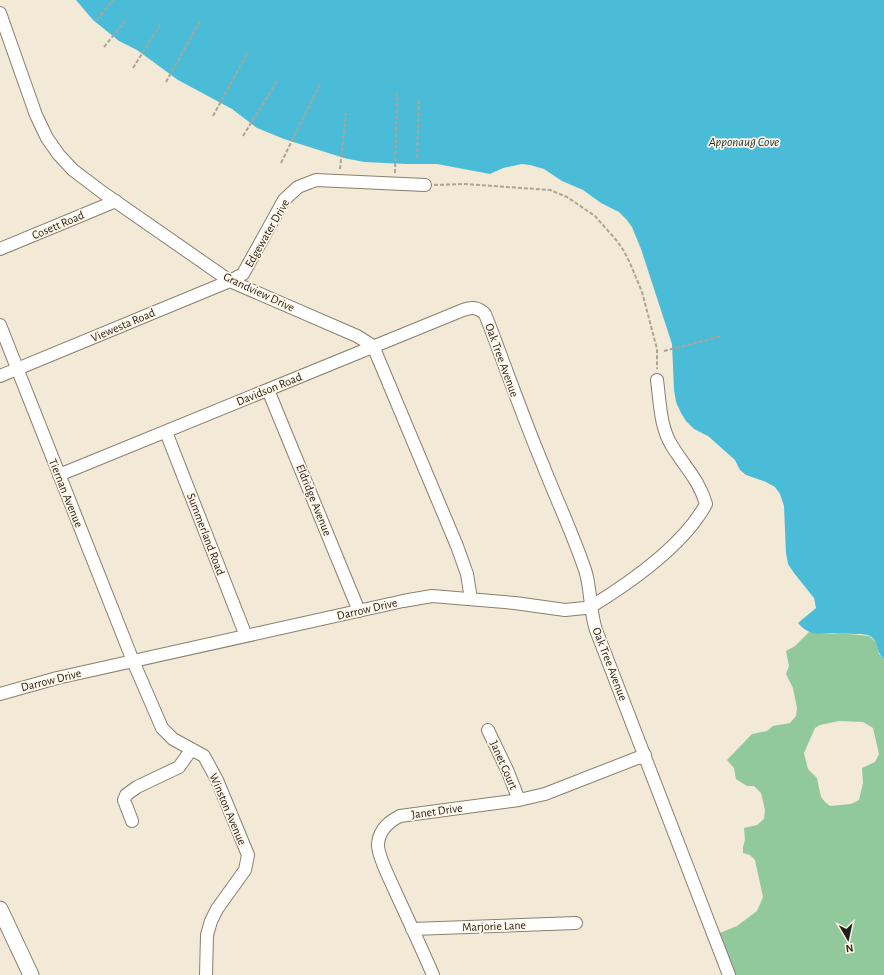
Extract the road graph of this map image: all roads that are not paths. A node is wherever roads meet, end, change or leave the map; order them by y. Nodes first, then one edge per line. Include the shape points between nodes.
1 (0, 13) edge
2 (425, 185) road end
3 (116, 201) junction
4 (0, 249) edge
5 (230, 281) junction
6 (480, 309) joint
7 (0, 325) edge
8 (373, 346) junction
9 (17, 369) junction
10 (0, 376) edge
11 (657, 380) road end
12 (268, 390) junction
13 (166, 432) junction
14 (59, 475) junction
15 (471, 599) junction
16 (592, 606) junction
17 (359, 611) junction
18 (246, 636) junction
19 (133, 661) junction
20 (0, 694) edge
21 (488, 730) dead end
22 (191, 750) junction
23 (645, 755) junction
24 (519, 800) junction
25 (132, 821) dead end
26 (0, 909) edge
27 (576, 923) dead end
28 (412, 929) junction
29 (31, 975) edge
30 (206, 975) edge
31 (433, 975) edge
32 (729, 975) edge

1 - 3 street, Grandview Drive via 47,138 73,170
2 - 5 street, Edgewater Drive via 316,180 298,187 284,200 243,274
3 - 4 street, Cosett Road
3 - 5 street, Grandview Drive
5 - 8 street, Grandview Drive via 357,336
5 - 9 street, Viewesta Road
6 - 8 street, Davidson Road via 463,310
6 - 16 street, Oak Tree Avenue via 485,314 543,467 570,529 586,574
7 - 9 street, Tiernan Avenue
8 - 12 street, Davidson Road
8 - 15 street via 457,546 467,574
9 - 10 street, Viewesta Road
9 - 14 street, Tiernan Avenue
11 - 16 street, Darrow Drive via 663,426 671,445 693,475 706,504 700,515 674,544 639,574
12 - 13 street, Davidson Road
12 - 17 street, Eldridge Avenue
13 - 14 street, Davidson Road
13 - 18 street, Summerland Road
14 - 19 street, Tiernan Avenue
15 - 16 street, Darrow Drive via 565,610
15 - 17 street, Darrow Drive via 432,596
16 - 23 street, Oak Tree Avenue via 592,619
17 - 18 street, Darrow Drive
18 - 19 street, Darrow Drive
19 - 20 street, Darrow Drive
19 - 22 street, Winston Avenue via 162,728 173,739
21 - 24 street, Janet Court
22 - 25 street via 179,767 126,794 124,800
22 - 30 street, Winston Avenue via 204,756 217,780 248,855 245,870 211,921 207,935
23 - 24 street, Janet Drive via 545,794
23 - 32 street, Oak Tree Avenue
24 - 28 street, Janet Drive via 400,816 382,829 379,852
26 - 29 street
27 - 28 street, Marjorie Lane
28 - 31 street, Janet Drive

